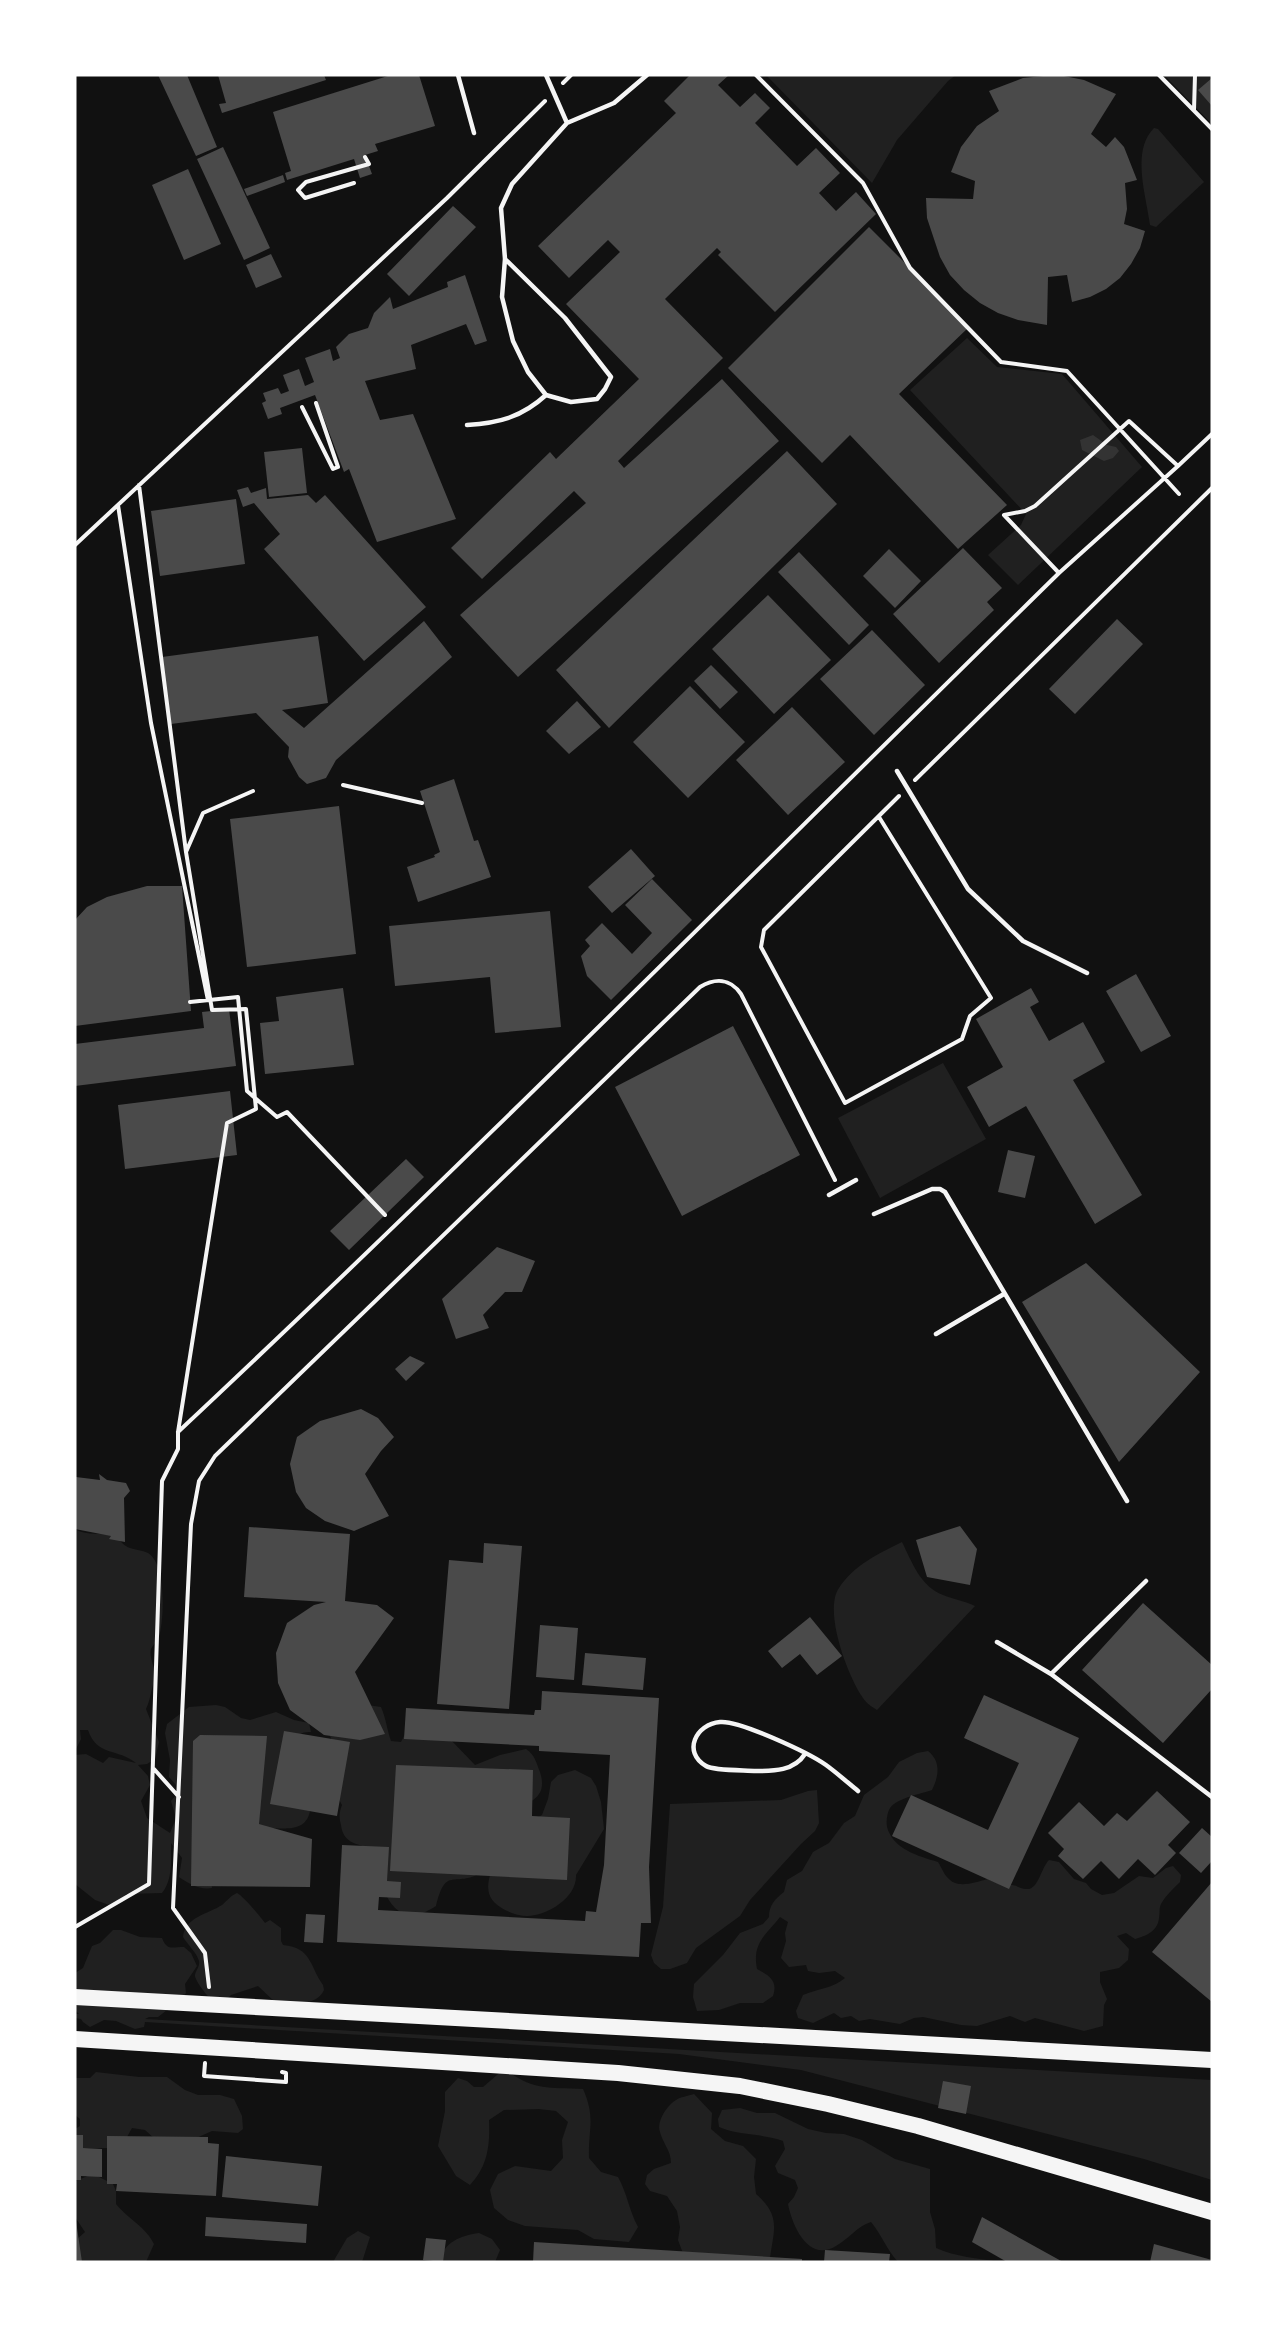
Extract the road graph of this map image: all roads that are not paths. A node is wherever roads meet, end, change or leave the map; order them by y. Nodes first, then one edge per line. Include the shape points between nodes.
1 (458, 75) edge
2 (546, 75) edge
3 (647, 75) edge
4 (567, 123) junction
5 (474, 133) dead end
6 (505, 259) junction
7 (546, 395) junction
8 (467, 425) dead end
9 (897, 771) dead end
10 (1087, 973) dead end
11 (856, 1180) dead end
12 (829, 1195) dead end
13 (874, 1214) dead end
14 (1004, 1294) junction
15 (936, 1334) dead end
16 (1127, 1502) dead end
17 (1146, 1581) dead end
18 (997, 1642) dead end
19 (1051, 1674) junction
20 (805, 1754) junction
21 (858, 1791) dead end
22 (1212, 1797) edge
23 (75, 1997) edge
24 (75, 2039) edge
25 (1212, 2060) edge
26 (1212, 2212) edge

1 - 5 lane
2 - 4 lane
3 - 4 lane via 614,104
4 - 6 lane via 512,184 504,200 501,208
6 - 7 lane via 502,297 513,341 528,372
6 - 7 lane via 564,318 610,377 597,399 571,402
7 - 8 lane via 530,410 489,424
9 - 10 lane via 968,889 1023,941
11 - 12 lane
13 - 14 lane via 932,1189 945,1192
14 - 15 lane
14 - 16 lane
17 - 19 lane
18 - 19 lane
19 - 22 lane
20 - 20 lane via 742,1726 719,1722 695,1735 692,1747 697,1759 708,1767 754,1771 782,1770 800,1762
20 - 21 lane
23 - 25 highway
24 - 26 highway via 660,2076 740,2086 918,2126

